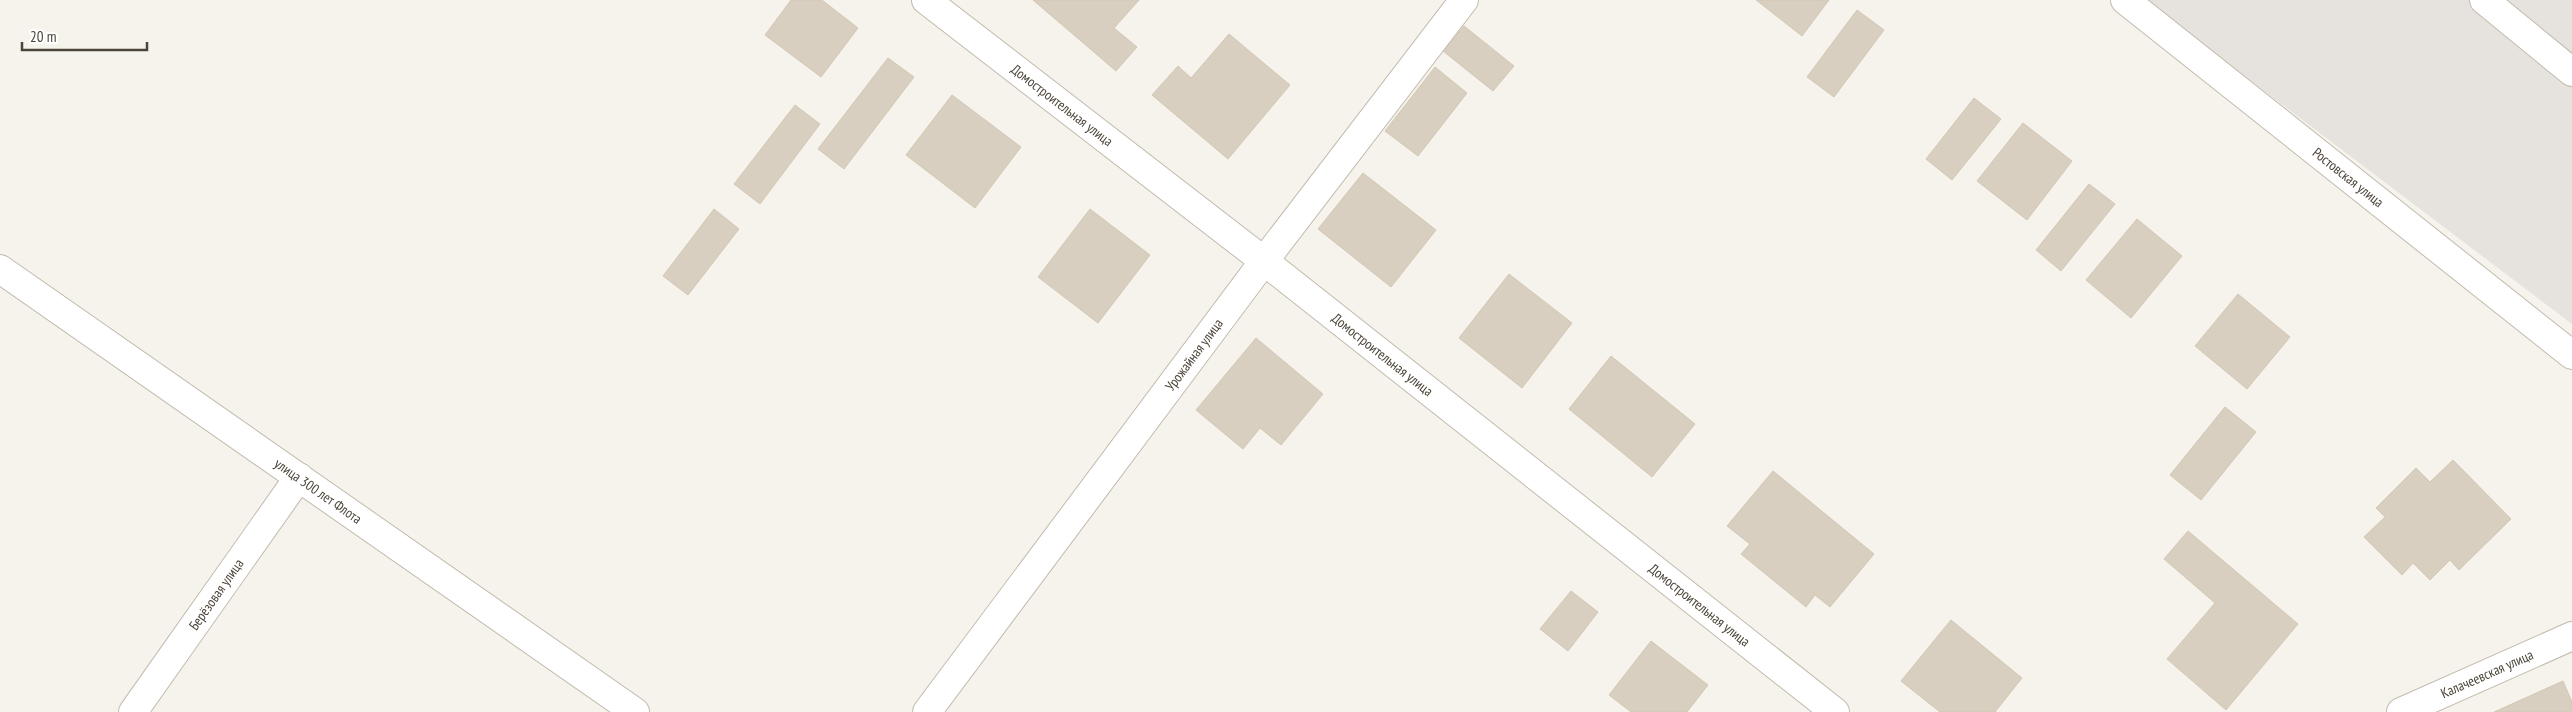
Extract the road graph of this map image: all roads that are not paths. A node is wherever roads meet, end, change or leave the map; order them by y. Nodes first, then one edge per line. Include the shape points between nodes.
1 (926, 0) edge
2 (1464, 0) edge
3 (2125, 0) edge
4 (2484, 0) edge
5 (2572, 72) edge
6 (1264, 262) junction
7 (0, 269) edge
8 (2572, 355) edge
9 (299, 477) junction
10 (2572, 636) edge
11 (133, 712) edge
12 (635, 712) edge
13 (927, 712) edge
14 (1835, 712) edge
15 (2401, 712) edge

1 - 6 street, Домостроительная улица
2 - 6 street, Урожайная улица
3 - 8 street, Ростовская улица
4 - 5 street
6 - 13 street, Урожайная улица
6 - 14 street, Домостроительная улица
7 - 9 street, улица 300 лет Флота
9 - 11 street, Берёзовая улица
9 - 12 street, улица 300 лет Флота
10 - 15 street, Калачеевская улица

